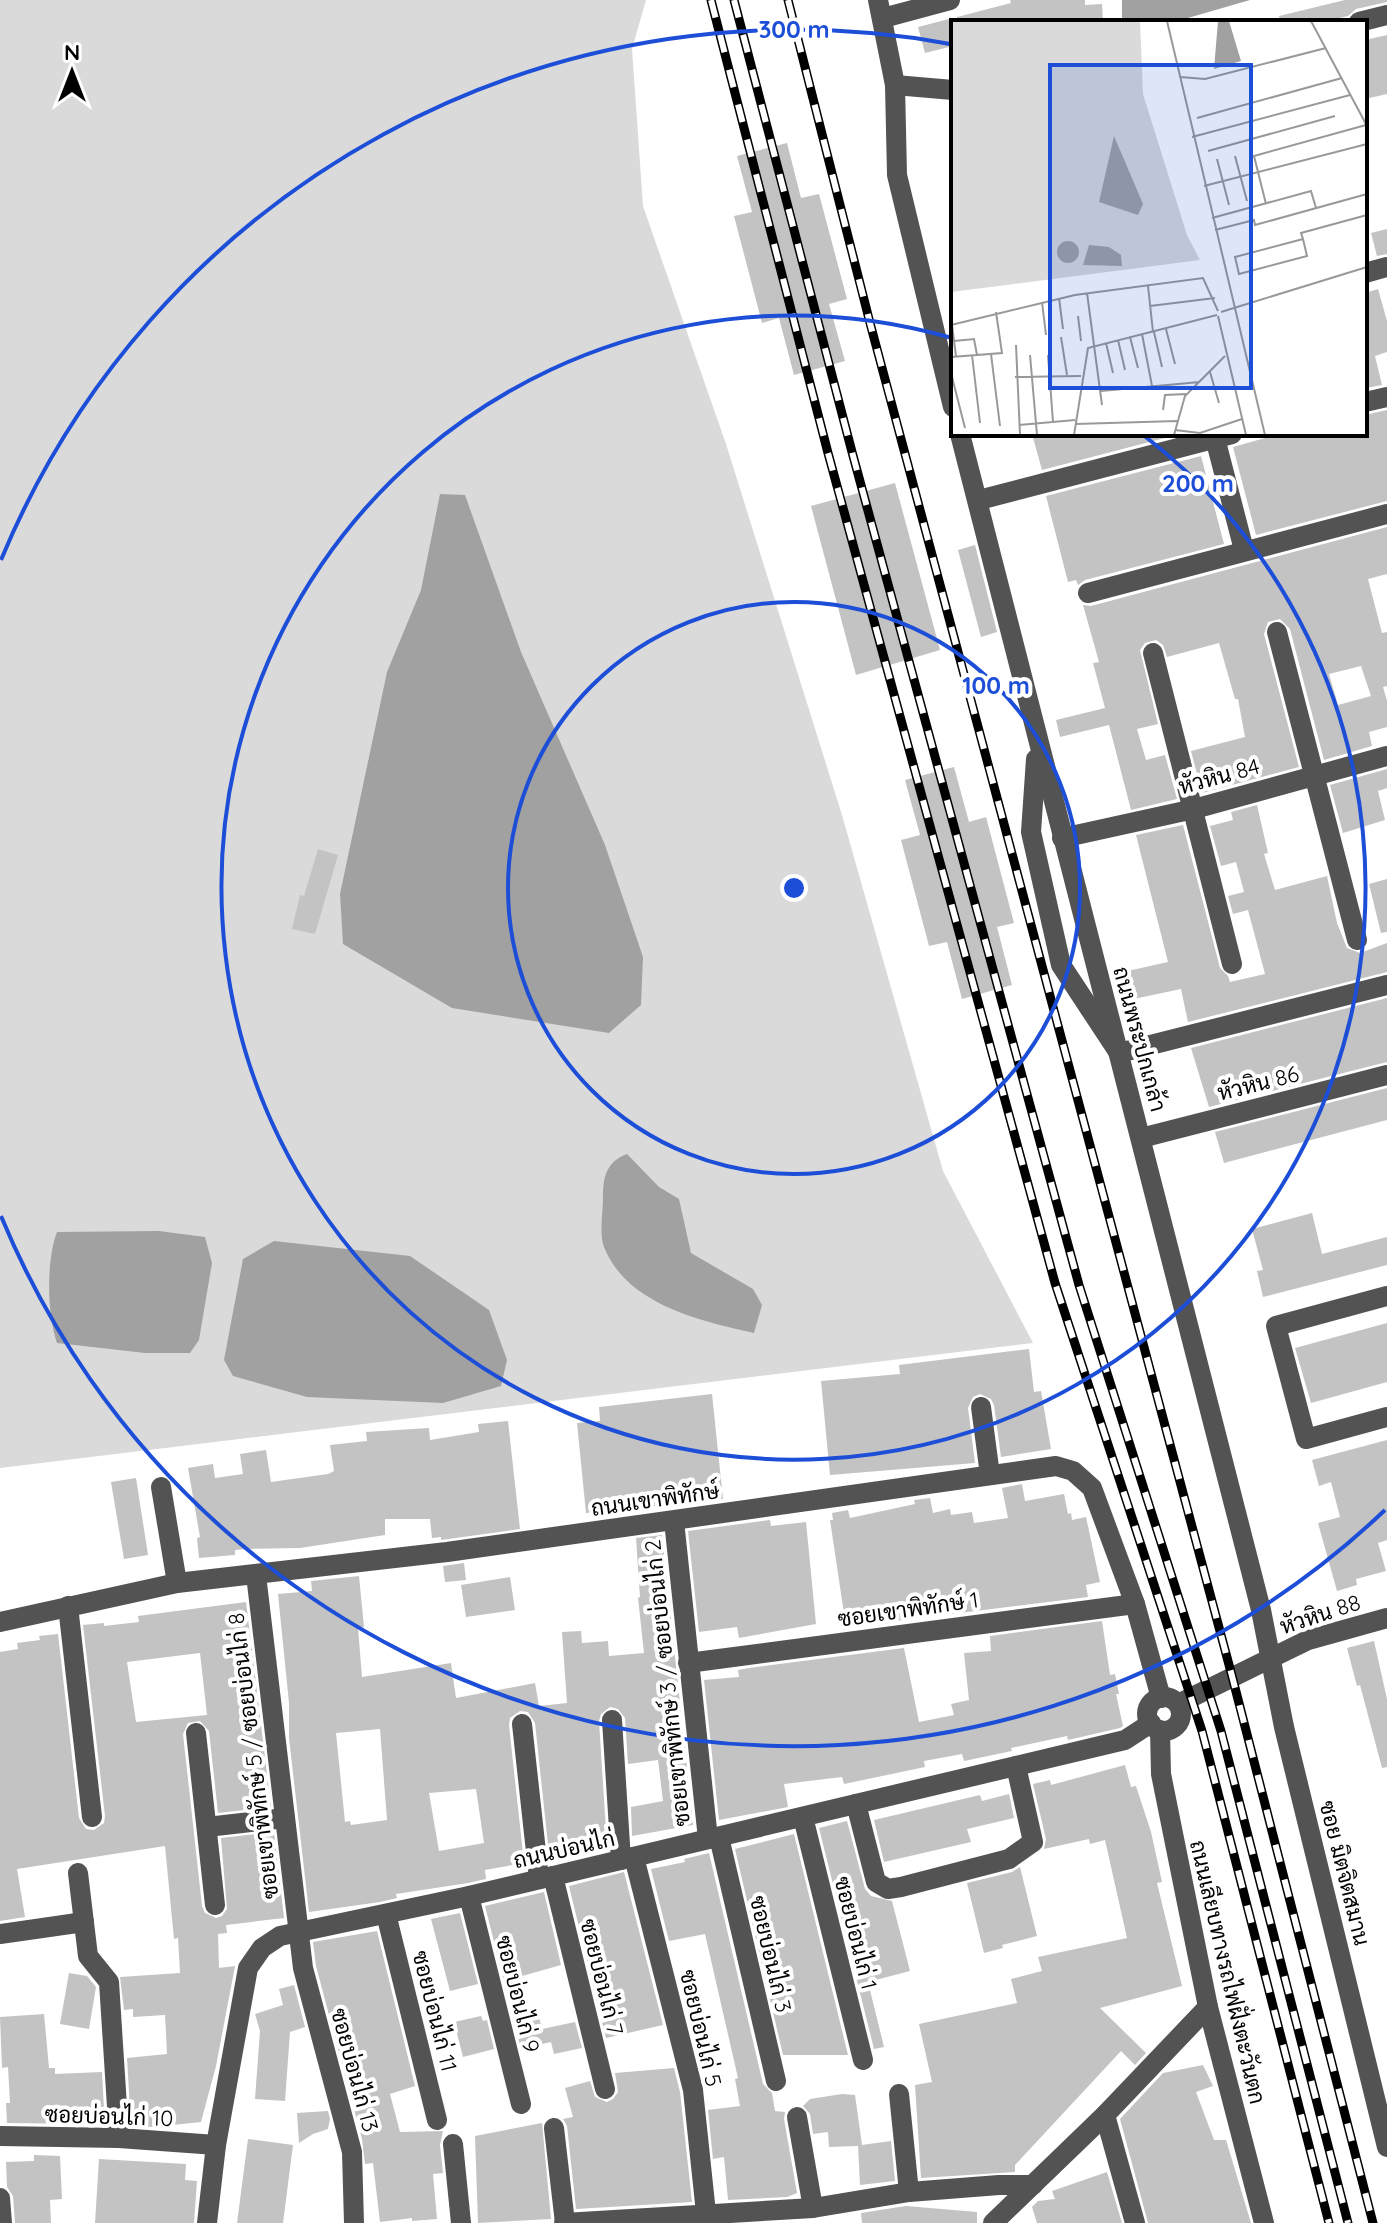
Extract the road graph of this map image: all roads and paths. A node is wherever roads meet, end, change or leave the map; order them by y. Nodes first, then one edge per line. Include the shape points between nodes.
1 (950, 0) edge
2 (881, 9) edge
3 (1387, 15) edge
4 (1367, 20) edge
5 (895, 85) junction
6 (951, 90) edge
7 (1387, 267) edge
8 (1367, 272) edge
9 (1387, 397) edge
10 (951, 399) edge
11 (1367, 402) edge
12 (961, 436) edge
13 (1223, 436) edge
14 (979, 500) junction
15 (1387, 514) edge
16 (1244, 550) junction
17 (1088, 593) dead end
18 (1277, 632) dead end
19 (1153, 653) dead end
20 (1037, 739) junction
21 (1387, 756) edge
22 (1315, 775) junction
23 (1194, 809) junction
24 (1062, 838) junction
25 (1357, 940) dead end
26 (1232, 964) dead end
27 (1387, 985) edge
28 (1119, 1053) junction
29 (1387, 1075) edge
30 (1141, 1138) junction
31 (1387, 1296) edge
32 (981, 1407) dead end
33 (1387, 1417) edge
34 (990, 1475) junction
35 (161, 1487) dead end
36 (674, 1521) junction
37 (256, 1575) junction
38 (177, 1583) junction
39 (1135, 1604) junction
40 (68, 1606) junction
41 (1387, 1618) edge
42 (0, 1622) edge
43 (1268, 1658) junction
44 (688, 1663) junction
45 (1169, 1701) junction
46 (612, 1720) dead end
47 (522, 1724) dead end
48 (1155, 1726) junction
49 (196, 1733) dead end
50 (1016, 1766) junction
51 (856, 1804) junction
52 (92, 1817) dead end
53 (803, 1817) junction
54 (285, 1818) junction
55 (207, 1827) junction
56 (714, 1838) junction
57 (628, 1858) junction
58 (78, 1873) dead end
59 (546, 1878) junction
60 (469, 1896) junction
61 (215, 1905) dead end
62 (386, 1914) junction
63 (84, 1922) junction
64 (298, 1931) junction
65 (0, 1934) edge
66 (1208, 2007) junction
67 (863, 2060) dead end
68 (776, 2081) dead end
69 (605, 2089) dead end
70 (899, 2094) dead end
71 (521, 2104) dead end
72 (1105, 2115) junction
73 (797, 2117) dead end
74 (437, 2120) dead end
75 (554, 2128) dead end
76 (0, 2136) edge
77 (119, 2138) junction
78 (453, 2144) dead end
79 (216, 2145) junction
80 (1387, 2147) edge
81 (1033, 2185) junction
82 (909, 2192) junction
83 (0, 2198) edge
84 (813, 2208) junction
85 (706, 2213) junction
86 (995, 2222) edge
87 (2, 2223) edge
88 (207, 2223) edge
89 (354, 2223) edge
90 (461, 2223) edge
91 (564, 2223) edge
92 (1135, 2223) edge
93 (1264, 2223) edge

1 - 2 street
2 - 5 street
3 - 4 street
5 - 6 street
5 - 10 street via 897,175
7 - 8 street
9 - 11 street
12 - 14 street, ถนนพระปกเกล้า
13 - 14 street
13 - 16 street
14 - 20 street, ถนนพระปกเกล้า
15 - 16 street
16 - 17 street
18 - 22 street
19 - 23 street
20 - 24 street, ถนนพระปกเกล้า
20 - 28 street via 1031,832 1061,965
21 - 22 street, หัวหิน 84
22 - 23 street, หัวหิน 84
22 - 25 street
23 - 24 street, หัวหิน 84
23 - 26 street
24 - 28 street, ถนนพระปกเกล้า
27 - 28 street
28 - 30 street, ถนนพระปกเกล้า
29 - 30 street, หัวหิน 86
30 - 43 street, ถนนพระปกเกล้า via 1261,1610
31 - 33 street via 1276,1326 1306,1439
32 - 34 street
34 - 36 street, ถนนเขาพิทักษ์
34 - 39 street, ถนนเขาพิทักษ์ via 1056,1466 1086,1480
35 - 38 street
36 - 37 street, ถนนเขาพิทักษ์
36 - 44 street, ซอยเขาพิทักษ์ 3 / ซอยบ่อนไก่ 2
37 - 38 street, ถนนเขาพิทักษ์
37 - 54 street, ซอยเขาพิทักษ์ 5 / ซอยบ่อนไก่ 8
38 - 40 street, ถนนเขาพิทักษ์
39 - 44 street, ซอยเขาพิทักษ์ 1
39 - 45 street, ถนนเขาพิทักษ์
40 - 42 street, ถนนเขาพิทักษ์
40 - 52 street
41 - 43 street, หัวหิน 88 via 1308,1640
43 - 45 street, หัวหิน 88
43 - 80 street, ซอย มิตจิตสมาน
44 - 56 street, ซอยเขาพิทักษ์ 3 / ซอยบ่อนไก่ 2
45 - 48 street via 1152,1702 1148,1710
45 - 48 street via 1181,1713 1179,1722 1172,1728
46 - 57 street, ซอยบ่อนไก่ 5
47 - 59 street, ซอยบ่อนไก่ 7
48 - 50 street, ถนนบ่อนไก่ via 1125,1740
48 - 66 street, ถนนเลียบทางรถไฟฝั่งตะวันตก
49 - 55 street
50 - 51 street, ถนนบ่อนไก่
50 - 51 street via 1033,1842 1009,1859 914,1883 888,1889 876,1882
51 - 53 street, ถนนบ่อนไก่
53 - 56 street, ถนนบ่อนไก่
53 - 67 street, ซอยบ่อนไก่ 1
54 - 55 street
54 - 64 street, ซอยเขาพิทักษ์ 5 / ซอยบ่อนไก่ 8
55 - 61 street
56 - 57 street, ถนนบ่อนไก่
56 - 68 street, ซอยบ่อนไก่ 3
57 - 59 street, ถนนบ่อนไก่
57 - 85 street, ซอยบ่อนไก่ 5 via 693,2090
58 - 63 street
59 - 60 street, ถนนบ่อนไก่
59 - 69 street, ซอยบ่อนไก่ 7
60 - 62 street, ถนนบ่อนไก่
60 - 71 street, ซอยบ่อนไก่ 9
62 - 64 street, ถนนบ่อนไก่
62 - 74 street, ซอยบ่อนไก่ 11
63 - 65 street
63 - 77 street via 88,1956 109,1982
64 - 79 street, ถนนบ่อนไก่ via 262,1948 248,1968
64 - 89 street, ซอยบ่อนไก่ 13 via 352,2152
66 - 72 street
66 - 93 street, ถนนเลียบทางรถไฟฝั่งตะวันตก
70 - 82 street
72 - 81 street
72 - 92 street
73 - 84 street
75 - 91 street
76 - 77 street, ซอยบ่อนไก่ 10
77 - 79 street, ซอยบ่อนไก่ 10
78 - 90 street
79 - 88 street, ถนนบ่อนไก่
81 - 82 street
81 - 86 street
82 - 84 street
83 - 87 street
84 - 85 street
85 - 91 street

